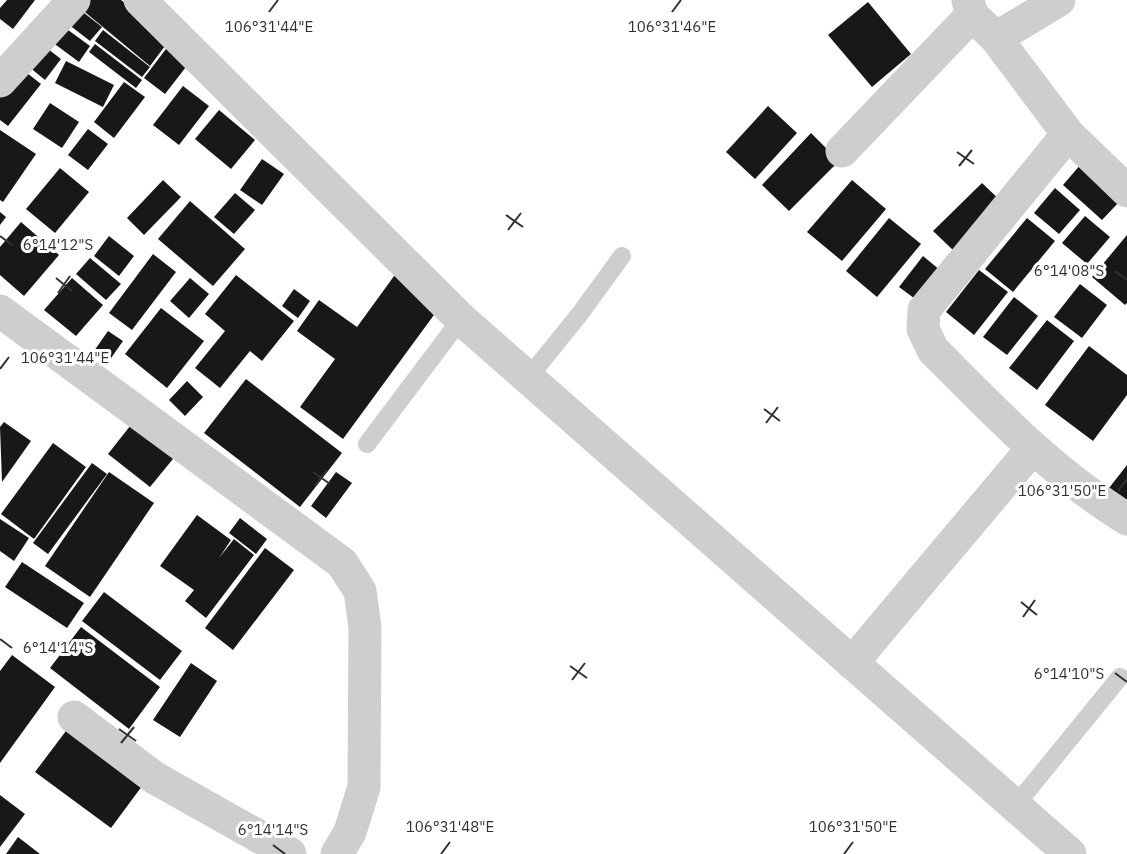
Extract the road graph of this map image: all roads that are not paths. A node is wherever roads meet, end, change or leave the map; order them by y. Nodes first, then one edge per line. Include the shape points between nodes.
1 (74, 0) edge
2 (140, 0) edge
3 (1059, 0) edge
4 (970, 8) edge
5 (996, 38) junction
6 (0, 81) edge
7 (1068, 134) junction
8 (842, 152) dead end
9 (1127, 191) edge
10 (622, 256) dead end
11 (0, 310) edge
12 (461, 319) junction
13 (528, 378) junction
14 (367, 444) dead end
15 (1032, 449) junction
16 (1127, 519) edge
17 (852, 663) junction
18 (1120, 677) dead end
19 (74, 717) dead end
20 (1015, 806) junction
21 (290, 854) edge
22 (337, 854) edge
23 (1070, 854) edge

1 - 6 street
2 - 12 street
3 - 5 street
4 - 5 street
4 - 8 street
5 - 7 street
7 - 9 street
7 - 15 street via 924,310 923,329 933,350
10 - 13 lane
11 - 22 street via 342,563 360,591 365,627 364,787 350,832
12 - 13 street
12 - 14 lane
13 - 17 street
15 - 16 street via 1090,496
15 - 17 street
17 - 20 street
18 - 20 lane
19 - 21 street via 155,778
20 - 23 street

